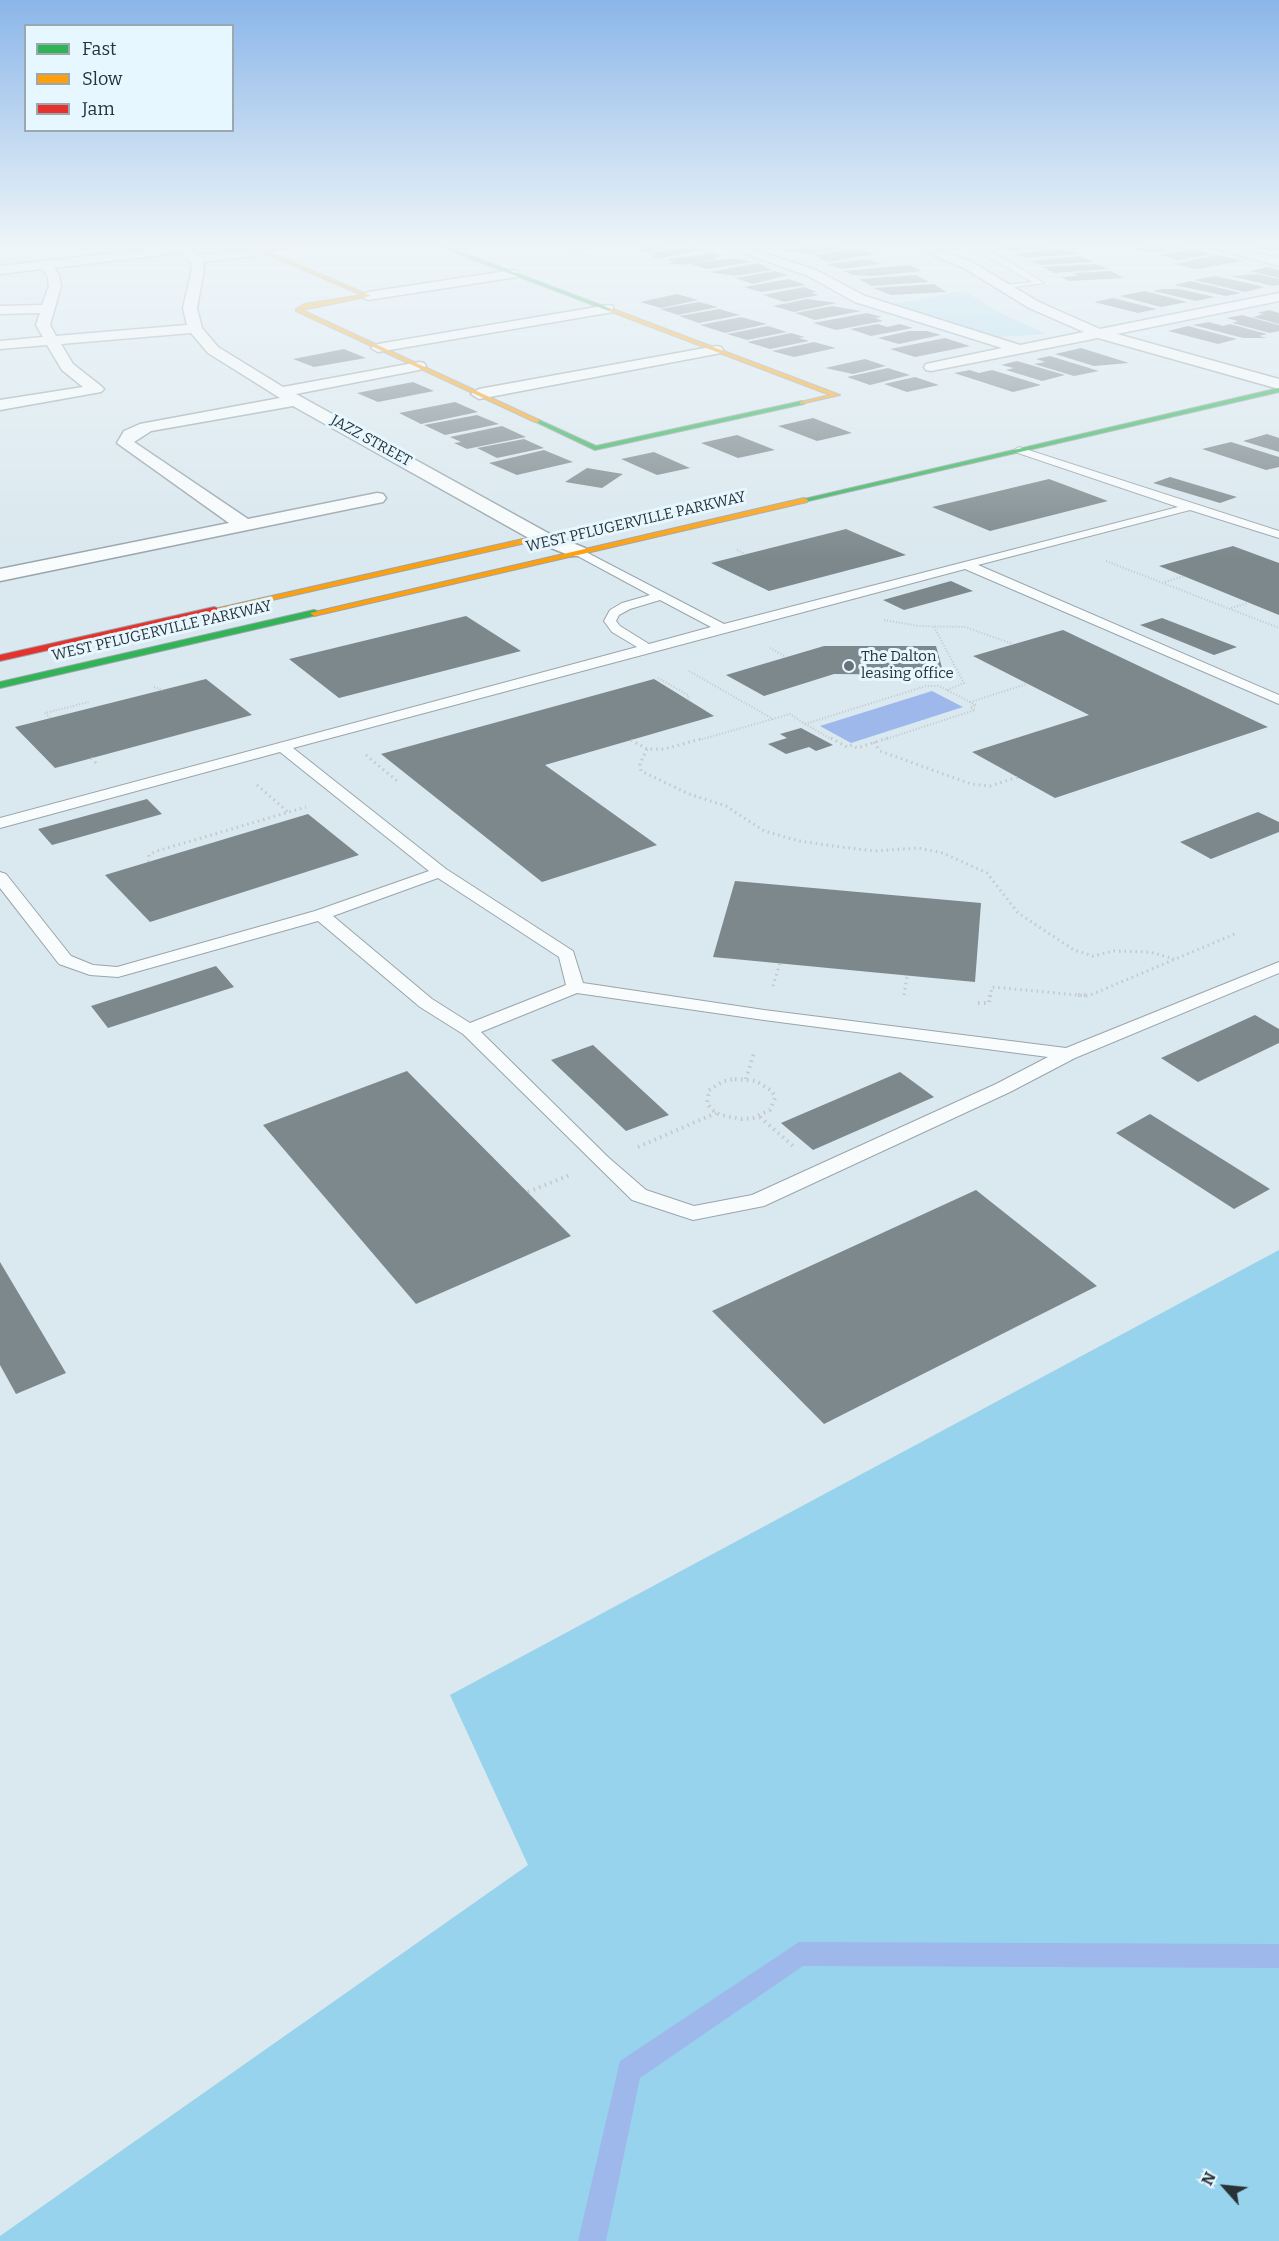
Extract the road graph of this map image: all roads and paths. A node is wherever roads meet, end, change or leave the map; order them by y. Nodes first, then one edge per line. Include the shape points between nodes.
1 (55, 349) edge
2 (212, 349) edge
3 (379, 349) edge
4 (712, 349) edge
5 (1017, 349) edge
6 (1154, 349) edge
7 (716, 350) junction
8 (931, 367) dead end
9 (424, 369) junction
10 (1279, 372) edge
11 (1255, 377) junction
12 (1279, 384) edge
13 (1221, 385) dead end
14 (1279, 390) edge
15 (479, 394) junction
16 (291, 397) junction
17 (0, 405) edge
18 (1019, 450) junction
19 (377, 498) dead end
20 (1190, 507) junction
21 (245, 525) junction
22 (564, 532) dead end
23 (1279, 535) edge
24 (542, 537) junction
25 (578, 552) junction
26 (1104, 560) dead end
27 (967, 565) junction
28 (0, 575) edge
29 (1184, 576) dead end
30 (1165, 582) junction
31 (660, 596) junction
32 (1248, 603) dead end
33 (1230, 608) junction
34 (877, 617) dead end
35 (933, 626) junction
36 (723, 628) junction
37 (1279, 628) edge
38 (764, 645) dead end
39 (1014, 645) dead end
40 (647, 648) junction
41 (0, 657) edge
42 (786, 657) dead end
43 (684, 668) dead end
44 (1027, 684) dead end
45 (0, 686) edge
46 (946, 690) junction
47 (1279, 700) edge
48 (90, 702) dead end
49 (969, 702) junction
50 (50, 718) dead end
51 (773, 719) junction
52 (804, 724) junction
53 (631, 740) dead end
54 (874, 742) junction
55 (281, 746) junction
56 (647, 748) junction
57 (1018, 777) dead end
58 (256, 784) dead end
59 (310, 806) dead end
60 (288, 813) junction
61 (0, 823) edge
62 (149, 862) dead end
63 (440, 872) junction
64 (0, 877) edge
65 (321, 915) junction
66 (1237, 933) dead end
67 (1174, 959) junction
68 (780, 963) dead end
69 (1279, 967) edge
70 (907, 976) dead end
71 (575, 987) junction
72 (770, 995) dead end
73 (904, 995) dead end
74 (978, 1003) dead end
75 (469, 1030) junction
76 (754, 1053) dead end
77 (1068, 1054) junction
78 (746, 1079) junction
79 (716, 1112) junction
80 (759, 1116) junction
81 (637, 1148) dead end
82 (798, 1151) dead end
83 (576, 1172) dead end
84 (528, 1192) dead end

1 - 17 street via 67,367 96,389
2 - 16 street, JAZZ STREET
3 - 9 street
4 - 7 street
5 - 8 street
6 - 11 street
7 - 15 street
7 - 15 street via 837,395 595,448
9 - 15 street
9 - 16 street
10 - 11 street
11 - 12 street
11 - 13 street
14 - 18 street, WEST PFLUGERVILLE PARKWAY
16 - 21 street via 146,427 130,435 125,443
16 - 24 street, JAZZ STREET
18 - 20 lane
18 - 25 street, WEST PFLUGERVILLE PARKWAY
19 - 21 street
20 - 23 lane
20 - 27 lane
21 - 28 street
22 - 24 street, WEST PFLUGERVILLE PARKWAY
24 - 25 street, JAZZ STREET
24 - 41 street, WEST PFLUGERVILLE PARKWAY
25 - 31 lane
25 - 45 street, WEST PFLUGERVILLE PARKWAY
26 - 30 path
27 - 36 lane
27 - 47 lane
29 - 30 path
30 - 33 path
31 - 36 lane
31 - 40 lane via 626,606 614,613 610,621
32 - 33 path
33 - 37 path
34 - 35 path via 894,623
35 - 39 path via 965,627
35 - 46 path via 964,683
36 - 40 lane
38 - 42 path
40 - 55 lane
43 - 51 path
44 - 49 path
46 - 49 path
46 - 52 path via 926,686
48 - 50 path via 45,713
49 - 54 path via 976,705 970,707 975,710
51 - 52 path via 790,714
51 - 56 path via 665,749
52 - 54 path via 847,747
53 - 56 path
54 - 57 path via 880,751 971,784 990,786
55 - 61 lane
55 - 63 lane
56 - 67 path via 641,771 726,806 764,831 800,842 875,851 918,848 943,853 987,873 1018,913 1074,950 1093,956 1114,951 1150,952
58 - 60 path
59 - 60 path
60 - 62 path via 157,851 149,855
63 - 65 lane
63 - 71 lane via 567,955
64 - 65 lane via 65,960 90,970 118,972
65 - 75 lane via 426,1003
66 - 67 path
67 - 74 path via 1088,996 992,987 989,1004
68 - 72 path
69 - 77 lane
70 - 73 path
71 - 75 lane
71 - 77 lane via 764,1016
75 - 77 lane via 639,1196 693,1213 757,1201
76 - 78 path
78 - 79 path via 724,1080 709,1090 707,1103
78 - 80 path via 766,1086 775,1098 770,1110
79 - 80 path via 742,1119
79 - 81 path
80 - 82 path
83 - 84 path

